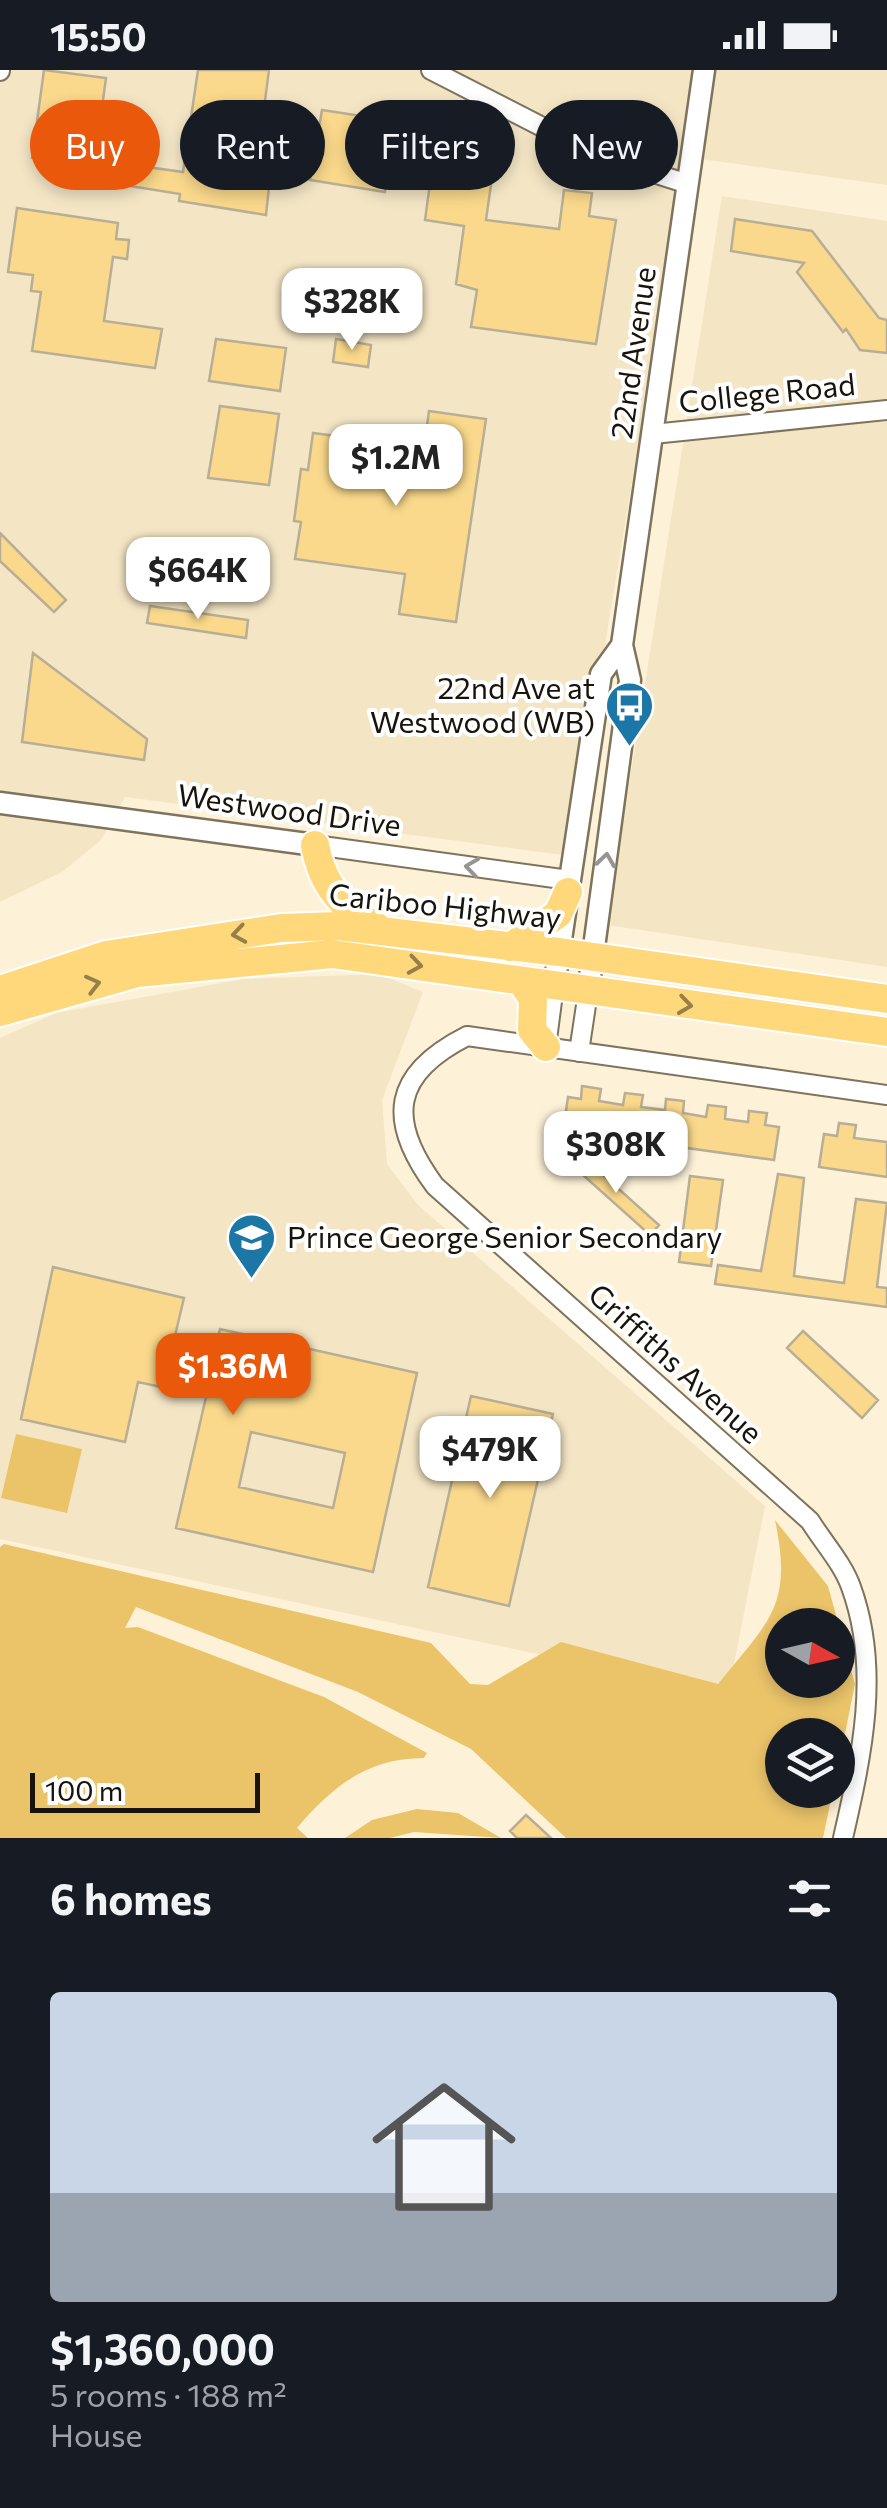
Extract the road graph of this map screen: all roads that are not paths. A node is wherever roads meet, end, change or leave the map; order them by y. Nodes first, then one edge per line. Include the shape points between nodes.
1 (431, 70) edge
2 (704, 70) edge
3 (688, 184) junction
4 (887, 410) edge
5 (653, 434) junction
6 (622, 645) junction
7 (0, 803) edge
8 (318, 858) junction
9 (568, 886) junction
10 (281, 928) junction
11 (384, 931) junction
12 (510, 946) junction
13 (559, 952) junction
14 (593, 956) junction
15 (520, 981) junction
16 (554, 986) junction
17 (0, 990) edge
18 (588, 992) junction
19 (887, 999) edge
20 (0, 1012) edge
21 (887, 1032) edge
22 (546, 1048) junction
23 (579, 1052) junction
24 (887, 1095) edge
25 (844, 1838) edge

1 - 3 street via 597,155
2 - 3 street, 22nd Avenue
3 - 5 street, 22nd Avenue
4 - 5 street, College Road
5 - 6 street, 22nd Avenue
6 - 9 street, 22nd Avenue via 601,674
14 -> 6 street, 22nd Avenue via 630,680
7 - 8 street, Westwood Drive
9 -> 8 street, Westwood Drive
8 - 10 highway via 309,907
8 - 11 highway via 342,903
9 - 12 highway via 558,914
9 - 13 street, 22nd Avenue
10 - 11 highway, Cariboo Highway
10 -> 17 highway, Cariboo Highway via 106,955
11 - 12 highway, Cariboo Highway
12 - 13 highway, Cariboo Highway
13 - 14 highway, Cariboo Highway
13 - 16 street, 22nd Avenue
14 - 18 street, 22nd Avenue
14 - 19 highway, Cariboo Highway
15 - 16 highway, Cariboo Highway
20 -> 15 highway, Cariboo Highway via 137,973 300,954
15 - 22 highway via 533,1000 532,1030
16 - 18 highway, Cariboo Highway
16 - 22 street, 22nd Avenue
18 -> 21 highway, Cariboo Highway
18 - 23 street, 22nd Avenue
22 - 23 street, Griffiths Avenue
22 - 25 street, Griffiths Avenue via 467,1036 433,1054 412,1079 402,1123 410,1152 435,1186 810,1521 850,1584 869,1654 861,1760
23 - 24 street, Griffiths Avenue

